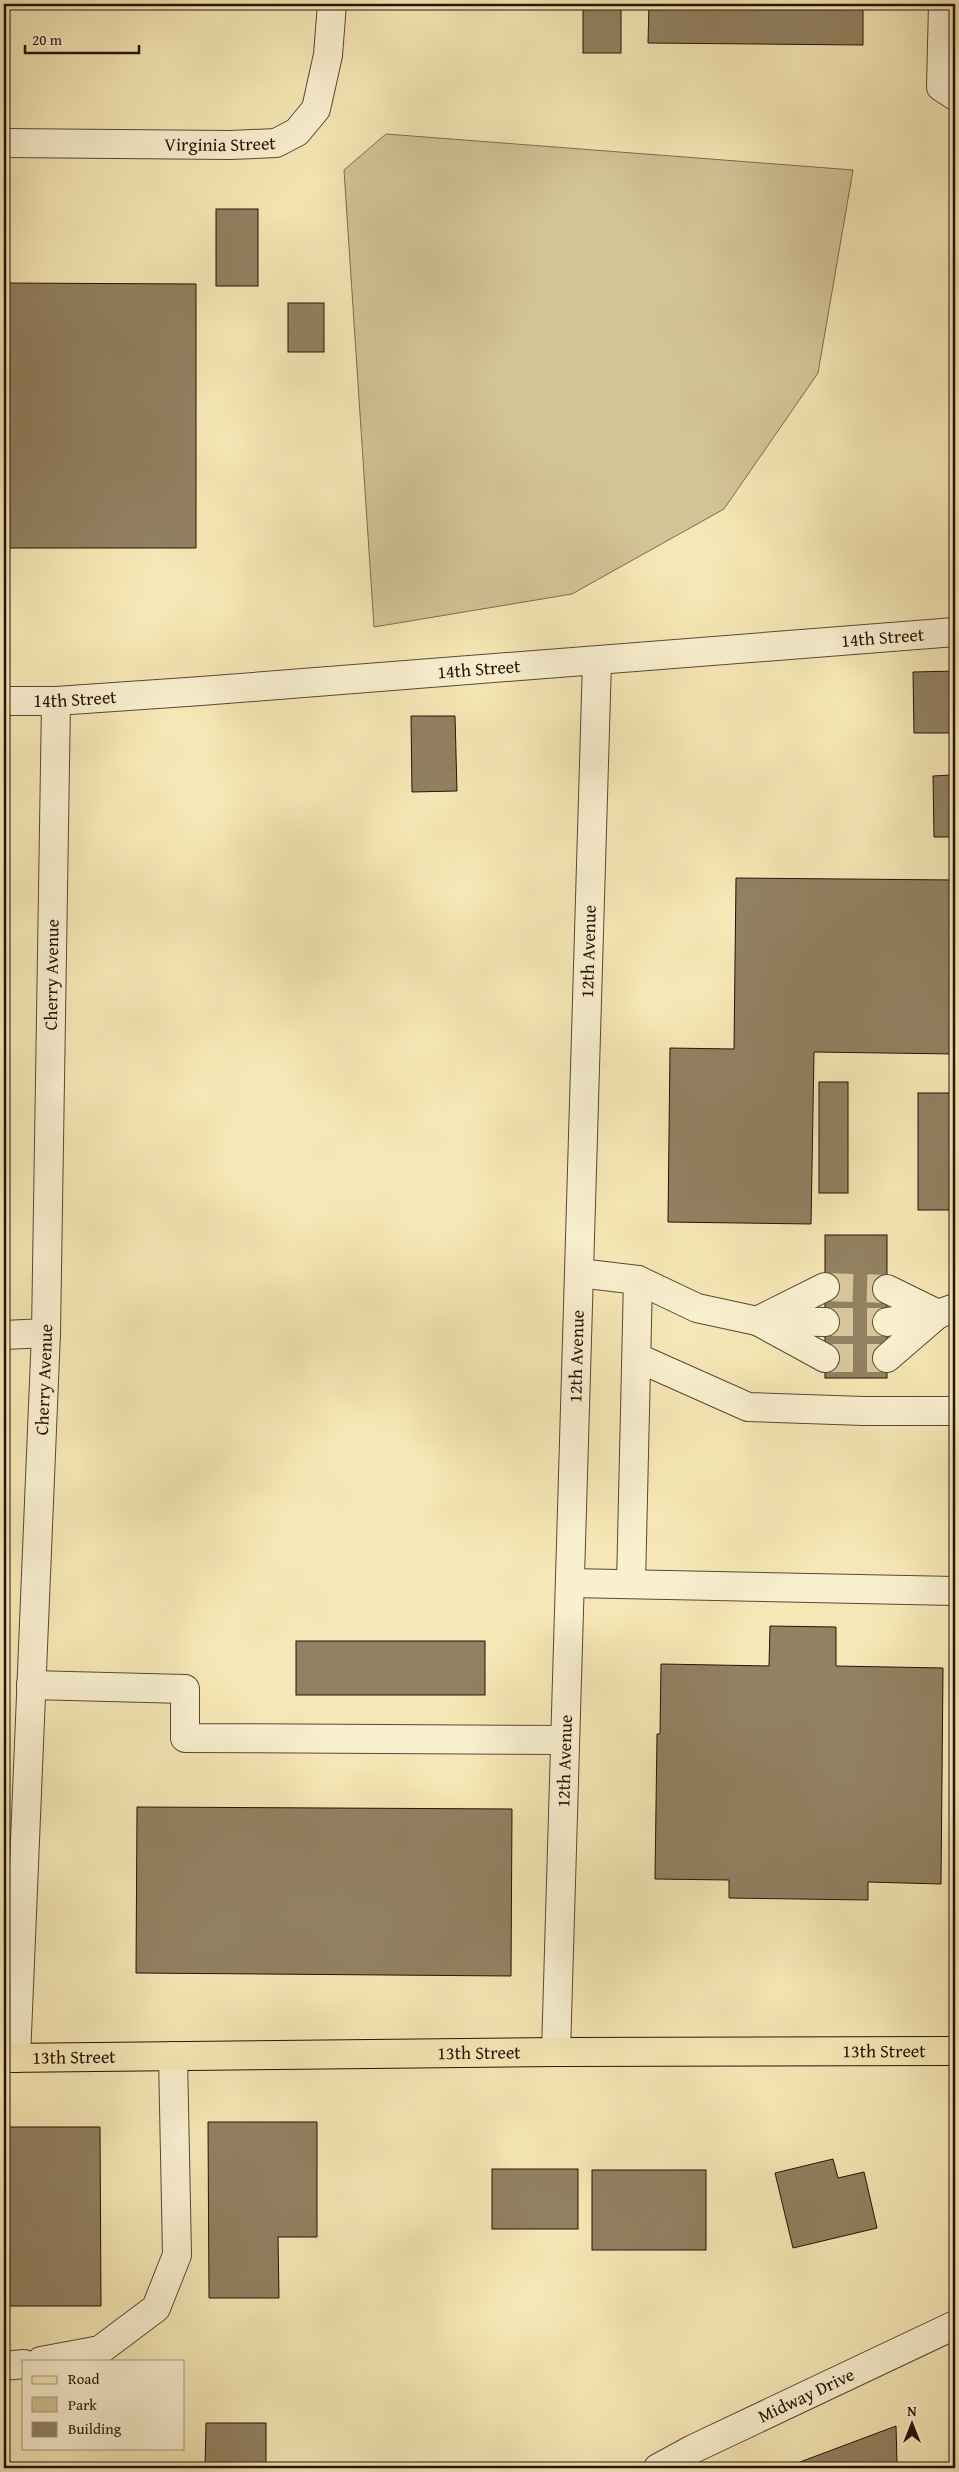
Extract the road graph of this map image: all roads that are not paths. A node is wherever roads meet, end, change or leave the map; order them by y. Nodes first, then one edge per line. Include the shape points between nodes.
1 (332, 4) edge
2 (943, 4) edge
3 (955, 96) edge
4 (4, 143) edge
5 (955, 632) edge
6 (597, 661) junction
7 (4, 701) edge
8 (56, 701) junction
9 (579, 1273) junction
10 (638, 1280) junction
11 (825, 1287) tunnel mouth
12 (886, 1288) tunnel mouth
13 (947, 1311) edge
14 (757, 1321) junction
15 (825, 1322) tunnel mouth
16 (886, 1322) tunnel mouth
17 (46, 1333) junction
18 (4, 1335) edge
19 (638, 1358) junction
20 (825, 1358) tunnel mouth
21 (886, 1358) tunnel mouth
22 (955, 1411) edge
23 (570, 1583) junction
24 (631, 1584) junction
25 (955, 1590) edge
26 (31, 1685) junction
27 (565, 1740) junction
28 (955, 2051) edge
29 (556, 2052) junction
30 (173, 2056) junction
31 (10, 2058) edge
32 (955, 2325) edge
33 (46, 2360) edge
34 (22, 2364) edge
35 (4, 2366) edge
36 (658, 2468) edge

1 - 4 street, Virginia Street via 328,55 316,109 298,132 276,143
2 - 3 street via 941,87
5 - 6 street, 14th Street
6 - 8 street, 14th Street
6 - 9 street, 12th Avenue
7 - 8 street, 14th Street
8 - 17 street, Cherry Avenue
9 - 10 street
9 - 23 street, 12th Avenue
10 - 14 street via 697,1308
10 - 19 street
11 - 14 street
12 - 13 street
13 - 16 street
13 - 21 street
14 - 15 street
14 - 20 street
17 - 18 street
17 - 26 street, Cherry Avenue
19 - 22 street via 748,1407
19 - 24 street
23 - 24 street
23 - 27 street, 12th Avenue
24 - 25 street
26 - 27 street via 185,1689 184,1738
26 - 31 street, Cherry Avenue
27 - 29 street, 12th Avenue
28 - 29 main road, 13th Street
29 - 30 main road, 13th Street
30 - 31 main road, 13th Street
30 - 33 street via 176,2256 156,2308 100,2350
32 - 36 street, Midway Drive
34 - 35 street

